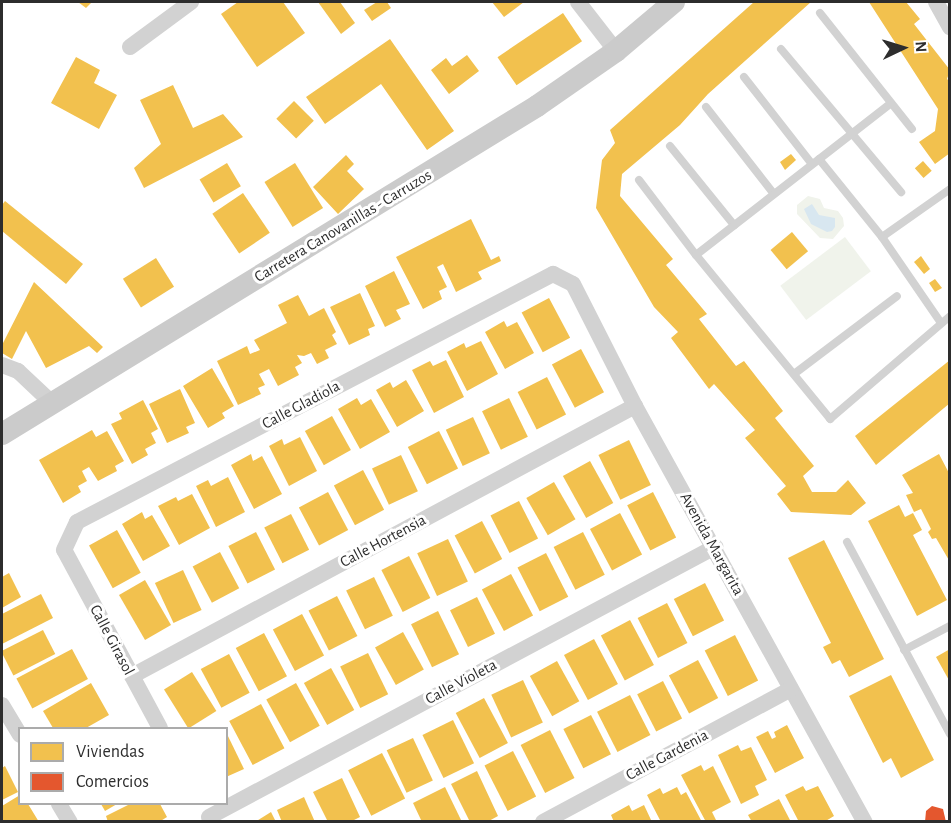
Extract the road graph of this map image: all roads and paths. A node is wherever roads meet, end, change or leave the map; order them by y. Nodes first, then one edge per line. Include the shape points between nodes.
1 (191, 2) edge
2 (578, 2) edge
3 (674, 2) edge
4 (936, 2) edge
5 (820, 13) dead end
6 (950, 27) edge
7 (130, 47) dead end
8 (781, 49) dead end
9 (616, 51) junction
10 (744, 77) dead end
11 (891, 103) junction
12 (706, 107) dead end
13 (912, 129) dead end
14 (852, 134) junction
15 (670, 146) dead end
16 (815, 162) junction
17 (639, 180) dead end
18 (950, 189) edge
19 (902, 192) dead end
20 (774, 194) junction
21 (734, 225) junction
22 (882, 237) junction
23 (696, 255) junction
24 (553, 274) joint
25 (897, 296) dead end
26 (950, 316) edge
27 (941, 323) junction
28 (2, 365) edge
29 (794, 374) junction
30 (53, 404) junction
31 (635, 406) junction
32 (2, 434) edge
33 (847, 542) dead end
34 (715, 547) junction
35 (64, 550) joint
36 (950, 626) edge
37 (904, 650) junction
38 (132, 676) junction
39 (791, 688) junction
40 (2, 705) edge
41 (159, 727) edge
42 (18, 732) edge
43 (950, 734) edge
44 (228, 803) edge
45 (60, 805) edge
46 (224, 805) edge
47 (207, 814) edge
48 (70, 822) edge
49 (543, 822) edge
50 (865, 822) edge

1 - 7 street
2 - 9 street
3 - 9 street, Carretera Canovanillas - Carruzos
4 - 6 street
5 - 11 lane
8 - 14 lane
9 - 30 street, Carretera Canovanillas - Carruzos via 497,132
10 - 16 lane
11 - 13 lane
11 - 14 lane
12 - 20 lane
14 - 16 lane
14 - 19 lane
15 - 21 lane
16 - 20 lane
16 - 22 lane
17 - 23 lane
18 - 22 lane
20 - 21 lane
21 - 23 lane
22 - 27 lane
23 - 29 lane
24 - 31 street, Avenida Margarita via 573,284
24 - 35 street, Calle Gladiola via 77,522
25 - 29 lane
26 - 27 lane
27 - 29 lane via 830,418
28 - 30 street via 18,371
30 - 32 street, Carretera Canovanillas - Carruzos
31 - 34 street, Avenida Margarita
31 - 38 street, Calle Hortensia
33 - 37 lane
34 - 39 street, Avenida Margarita
34 - 44 street, Calle Violeta
35 - 38 street, Calle Girasol
36 - 37 lane
37 - 43 lane
38 - 41 street, Calle Girasol
39 - 49 street, Calle Gardenia
39 - 50 street, Avenida Margarita
40 - 42 street
45 - 48 street
46 - 47 street, Calle Violeta

